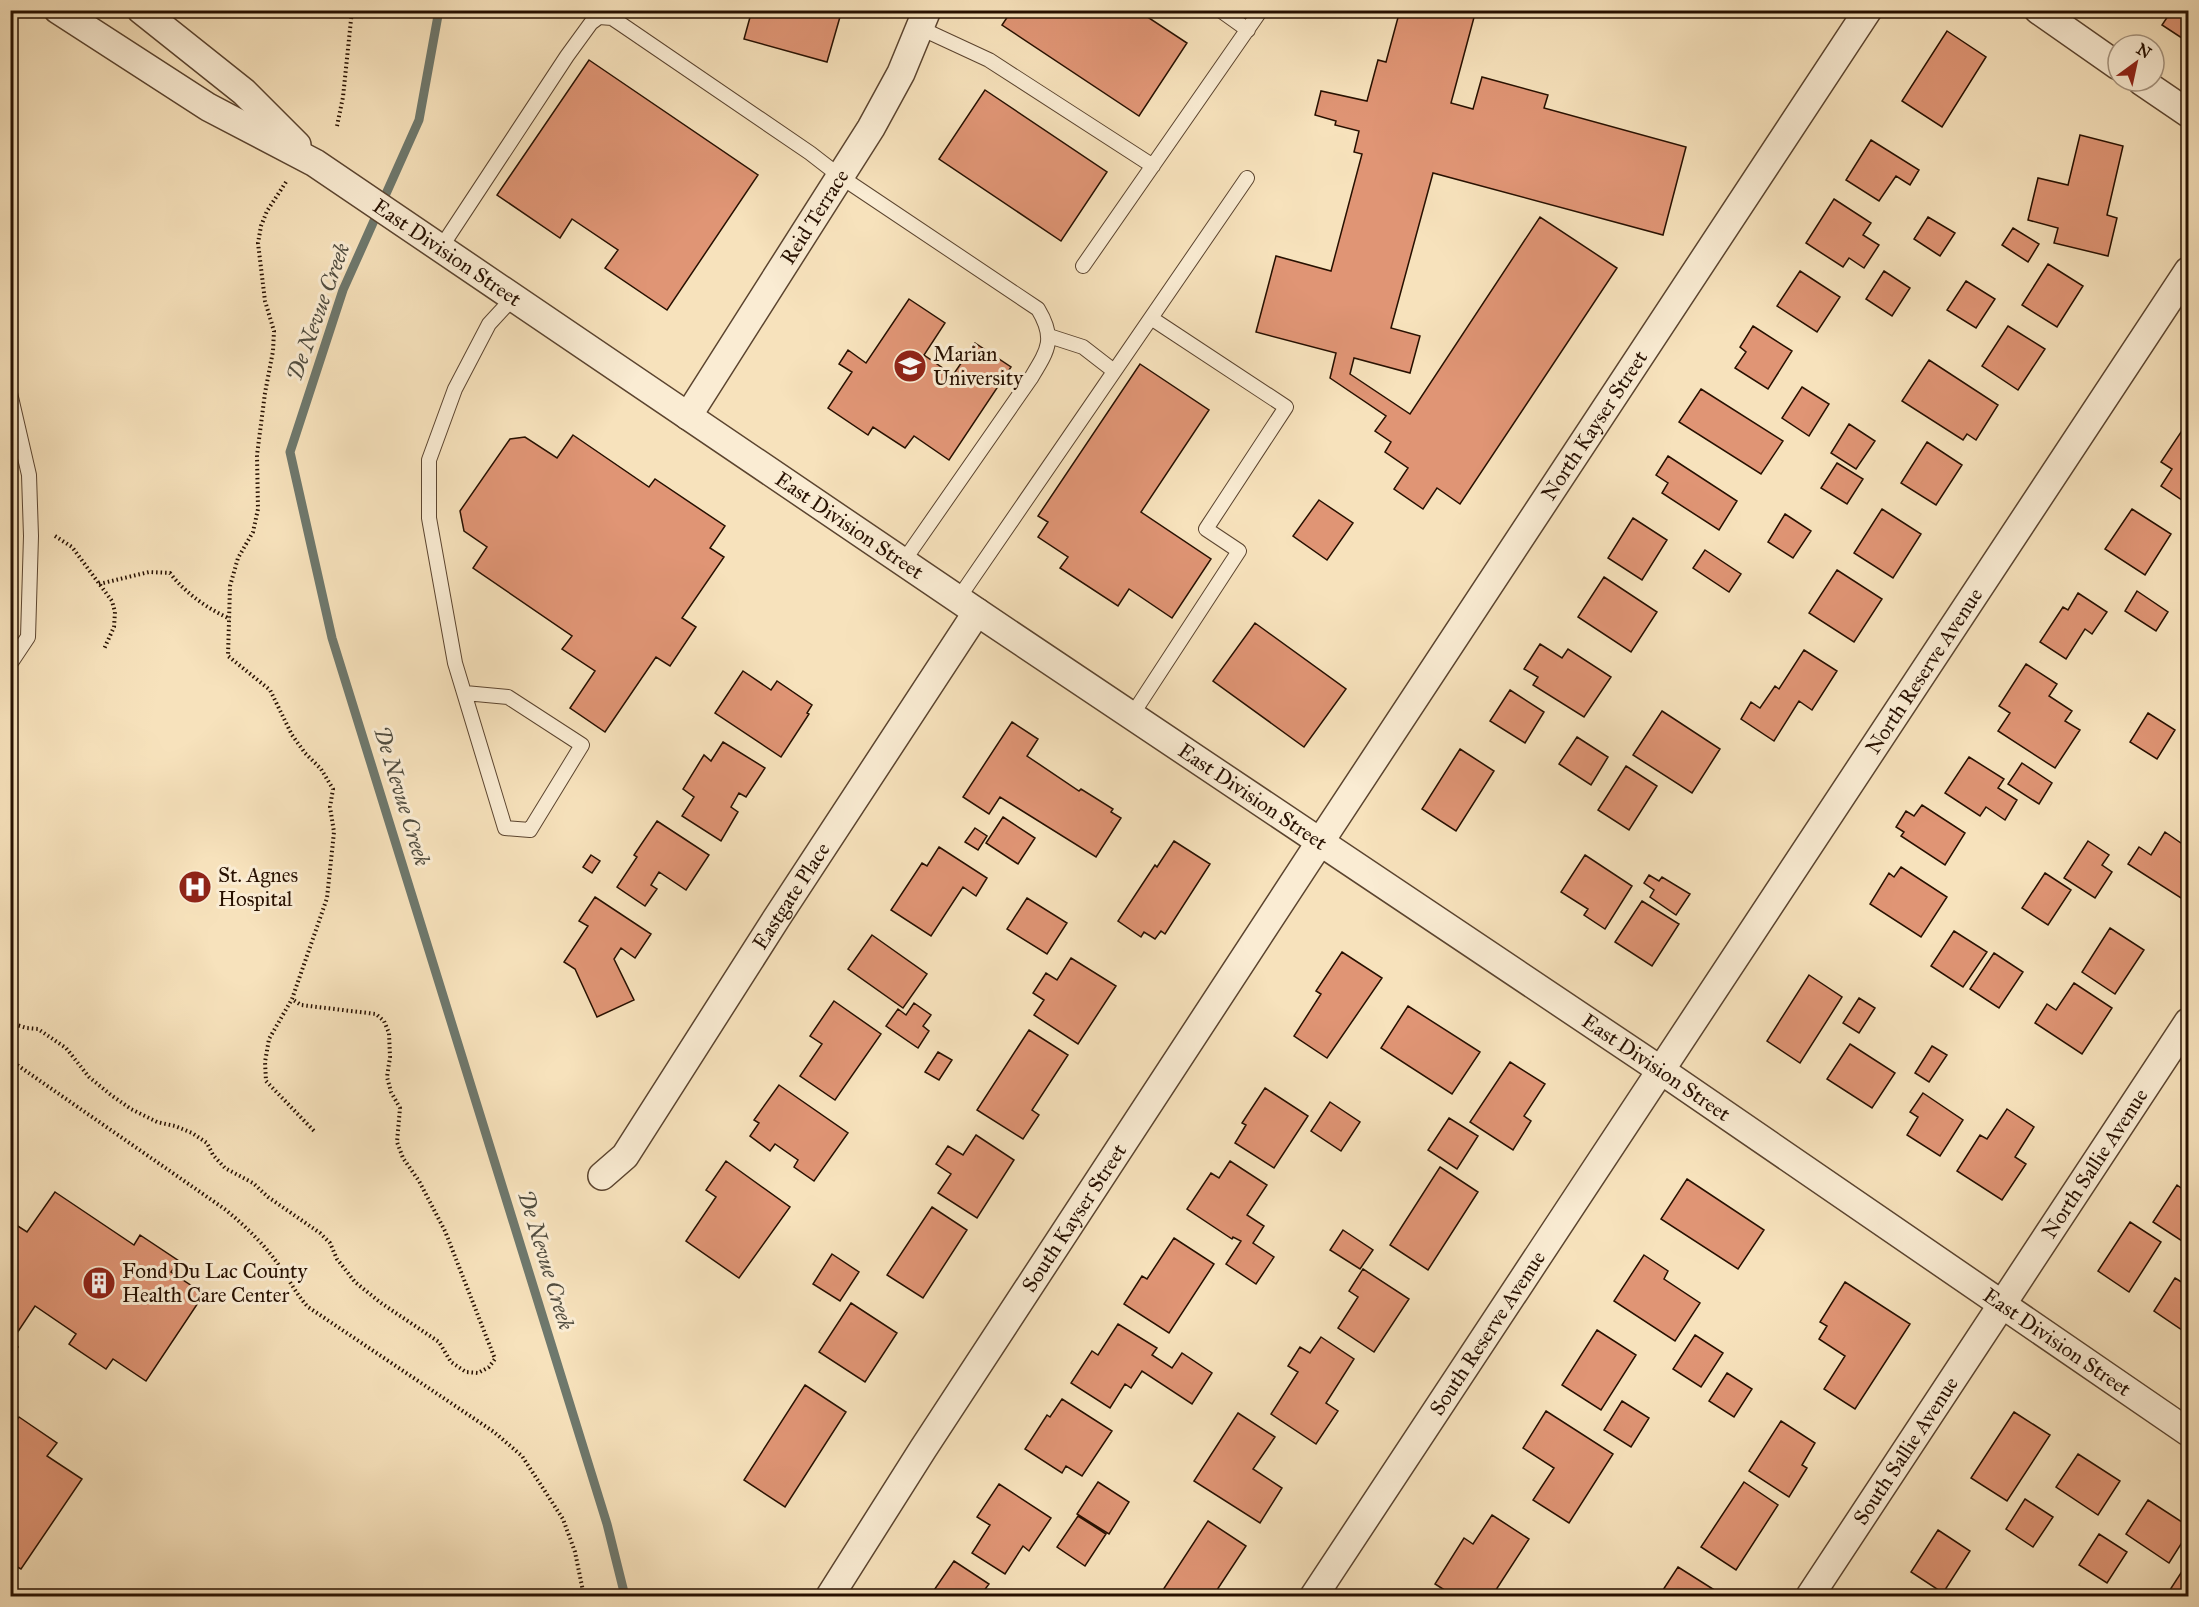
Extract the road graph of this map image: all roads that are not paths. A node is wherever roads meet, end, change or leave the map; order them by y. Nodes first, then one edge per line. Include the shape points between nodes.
1 (58, 10) edge
2 (141, 10) edge
3 (1220, 10) edge
4 (1261, 10) edge
5 (1868, 10) edge
6 (2038, 10) edge
7 (923, 19) edge
8 (1248, 30) junction
9 (2106, 58) edge
10 (2159, 93) edge
11 (2188, 113) edge
12 (315, 163) junction
13 (1153, 166) junction
14 (840, 177) junction
15 (1246, 178) dead end
16 (440, 249) junction
17 (1083, 266) dead end
18 (2188, 272) edge
19 (513, 298) junction
20 (1151, 318) junction
21 (1049, 336) junction
22 (1114, 371) junction
23 (10, 393) edge
24 (688, 416) junction
25 (903, 562) junction
26 (967, 605) junction
27 (10, 664) edge
28 (465, 693) junction
29 (1131, 715) junction
30 (1320, 842) junction
31 (2188, 1022) edge
32 (1662, 1071) junction
33 (603, 1176) dead end
34 (2002, 1305) junction
35 (2188, 1432) edge
36 (830, 1596) edge
37 (1314, 1596) edge
38 (1810, 1596) edge

1 - 12 street, East Division Street via 208,107
2 - 12 street, East Division Street via 244,92
3 - 8 lane
4 - 8 lane
5 - 30 street, North Kayser Street
6 - 9 street
7 - 13 lane
7 - 14 street, Reid Terrace via 884,106
8 - 13 lane
10 - 11 street
12 - 16 street, East Division Street
13 - 17 lane
14 - 16 lane via 612,18 599,17 567,56
14 - 21 lane via 1038,309
14 - 24 street, Reid Terrace
15 - 20 lane
16 - 19 street, East Division Street
18 - 32 street, North Reserve Avenue
19 - 24 street, East Division Street
19 - 28 lane via 489,324 455,389 429,460 429,518 455,663
20 - 22 lane
20 - 29 lane via 1286,407 1206,529 1239,551
21 - 22 lane via 1083,347
21 - 25 lane via 1047,350 1031,378
22 - 26 lane
23 - 27 lane via 29,475 30,536 28,637
24 - 25 street, East Division Street
25 - 26 street, East Division Street
26 - 29 street, East Division Street
26 - 33 street, Eastgate Place via 776,919 625,1156
28 - 28 lane via 505,828 530,830 582,745 508,697
29 - 30 street, East Division Street
30 - 32 street, East Division Street
30 - 36 street, South Kayser Street
31 - 34 street, North Sallie Avenue
32 - 34 street, East Division Street
32 - 37 street, South Reserve Avenue
34 - 35 street, East Division Street
34 - 38 street, South Sallie Avenue

